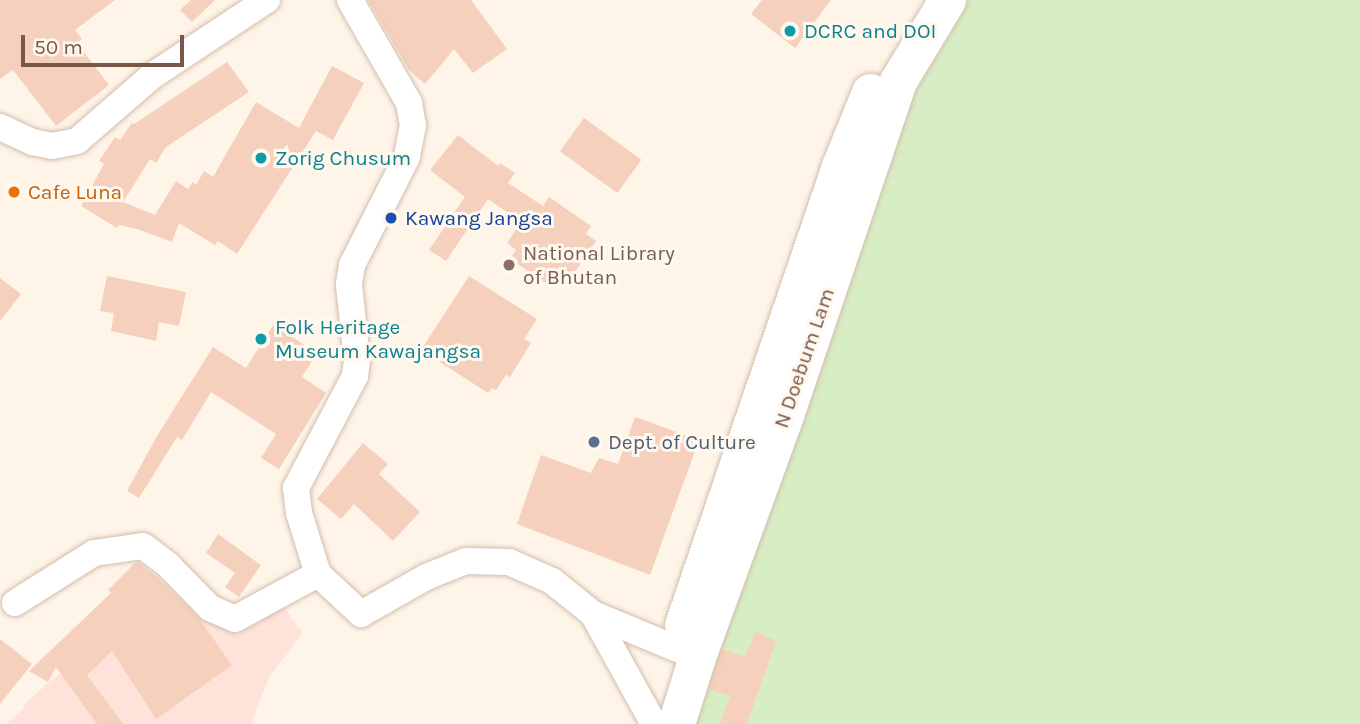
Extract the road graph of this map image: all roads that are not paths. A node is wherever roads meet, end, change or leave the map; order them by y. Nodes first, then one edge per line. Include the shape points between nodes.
1 (267, 0) edge
2 (350, 0) edge
3 (920, 0) edge
4 (947, 0) edge
5 (0, 127) edge
6 (318, 573) junction
7 (15, 603) dead end
8 (593, 614) junction
9 (686, 653) junction
10 (655, 724) edge
11 (676, 724) edge

1 - 5 street via 152,76 77,141 52,146
2 - 6 street via 409,103 413,125 407,157 352,265 349,285 355,376 296,488
3 - 9 main road, N Doebum Lam via 884,57 840,166
4 - 9 main road, N Doebum Lam via 898,81 784,418
6 - 7 street via 234,619 210,608 143,546 94,553
6 - 8 street via 361,614 426,577 466,561 509,562 552,581
8 - 9 street
8 - 10 street
9 - 10 main road, N Doebum Lam
9 - 11 main road, N Doebum Lam

